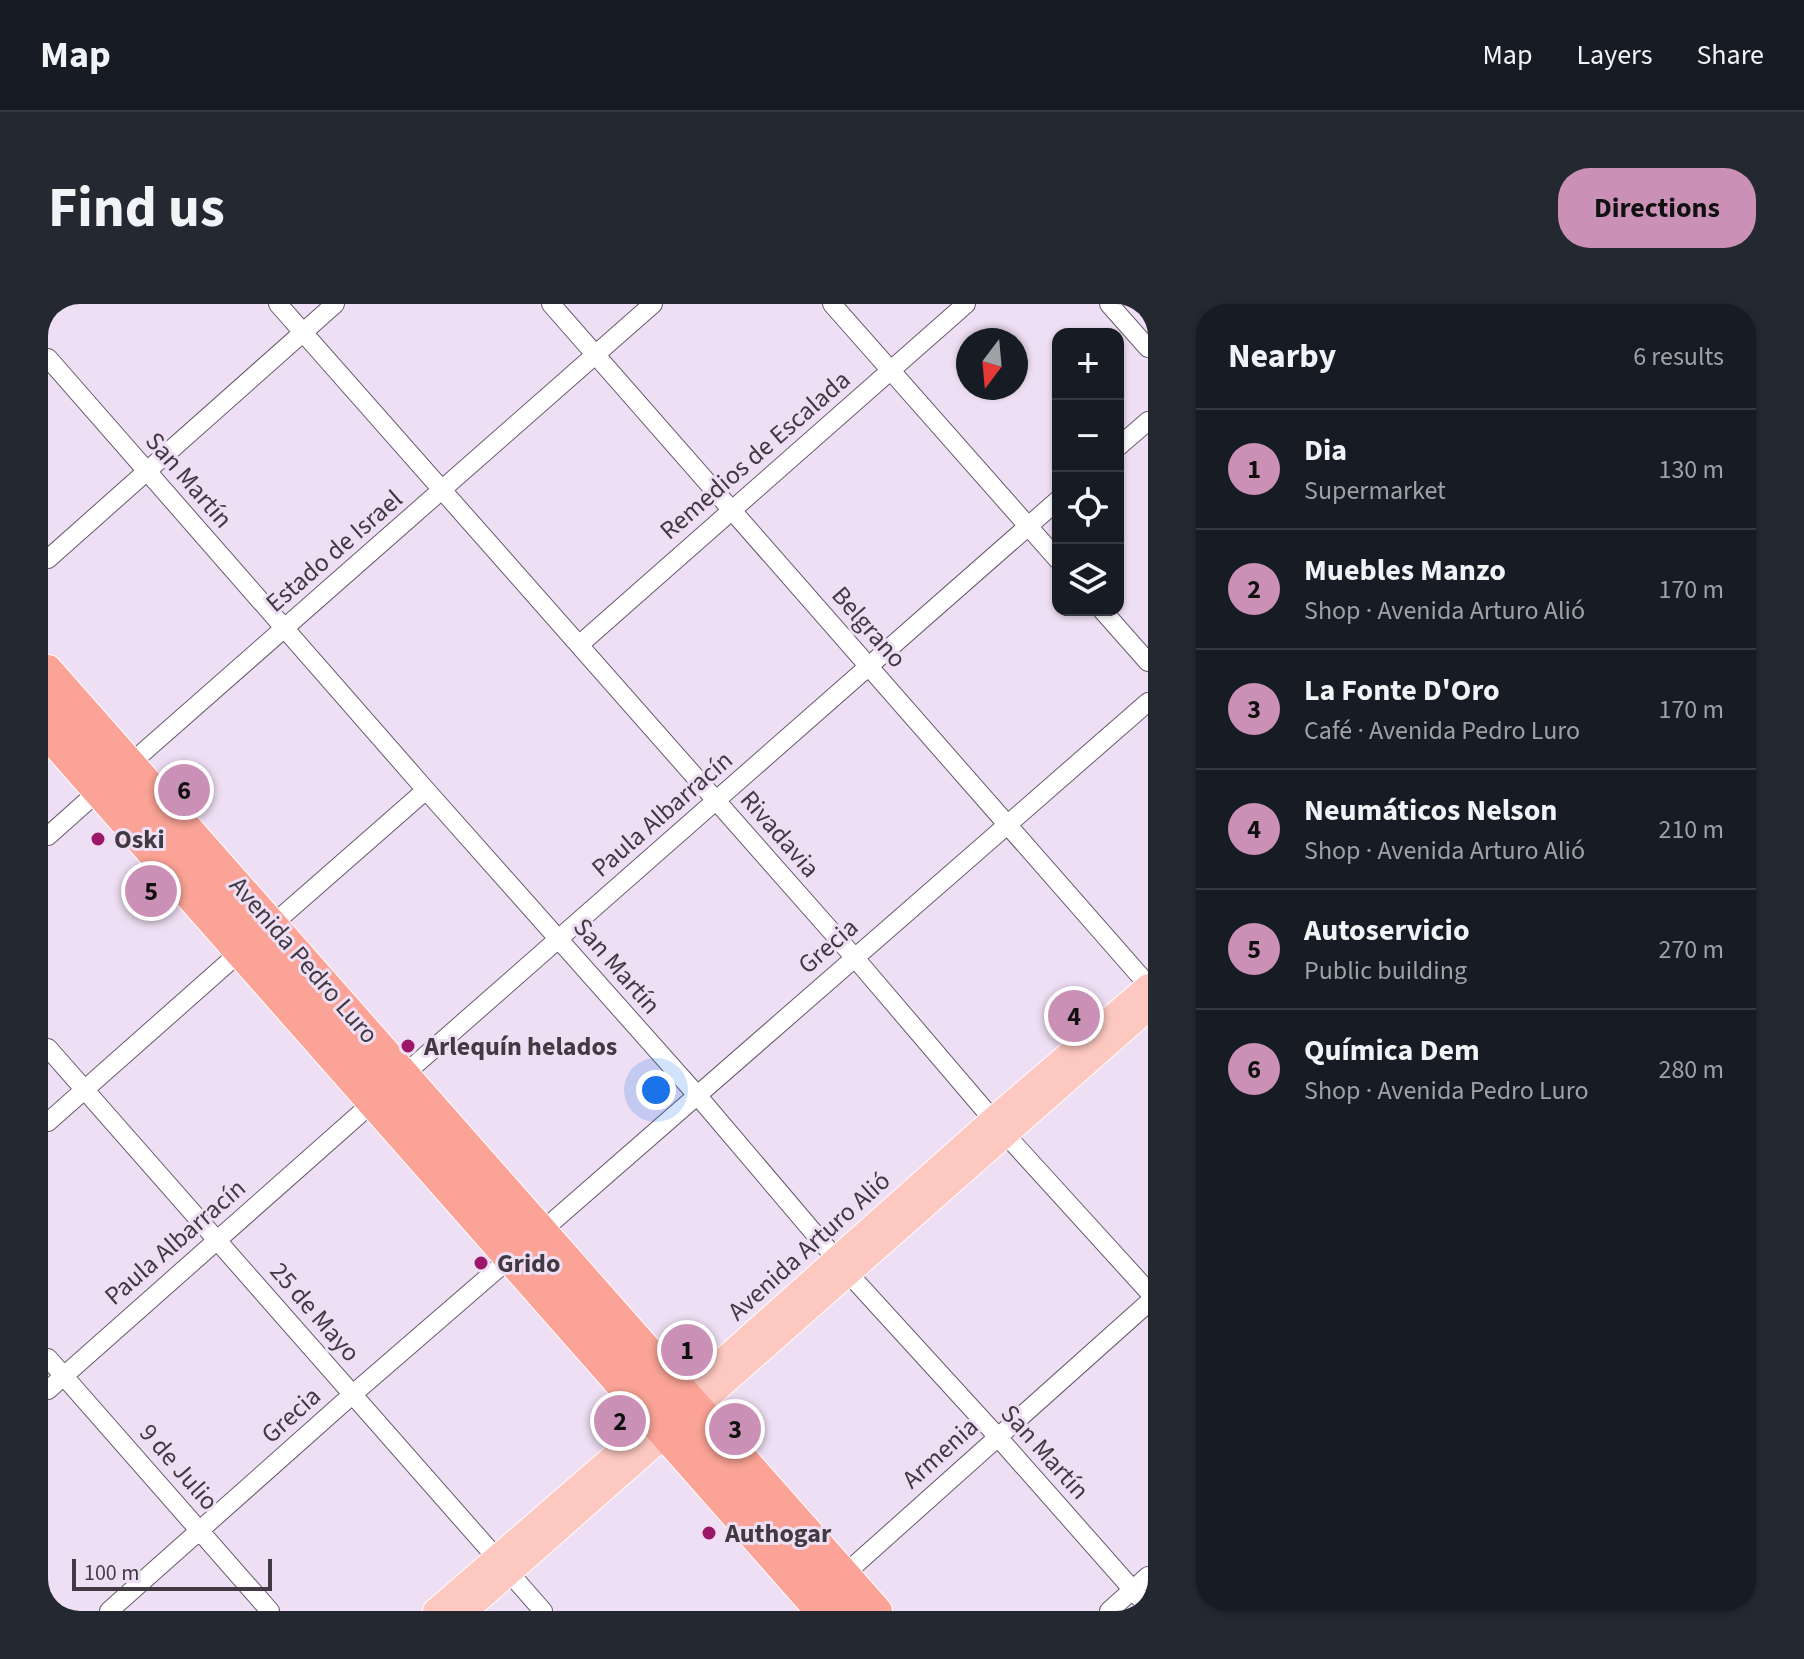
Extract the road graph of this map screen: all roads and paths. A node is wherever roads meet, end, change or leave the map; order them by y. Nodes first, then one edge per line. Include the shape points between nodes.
1 (278, 304) edge
2 (335, 304) edge
3 (551, 304) edge
4 (653, 304) edge
5 (832, 304) edge
6 (966, 304) edge
7 (1109, 304) edge
8 (303, 332) junction
9 (1148, 348) edge
10 (596, 355) junction
11 (48, 358) edge
12 (891, 370) junction
13 (1148, 421) edge
14 (1124, 442) edge
15 (147, 470) junction
16 (442, 490) junction
17 (1052, 505) edge
18 (732, 510) junction
19 (1028, 526) junction
20 (1052, 553) edge
21 (48, 559) edge
22 (1107, 616) edge
23 (285, 629) junction
24 (579, 645) junction
25 (1148, 662) edge
26 (869, 666) junction
27 (48, 669) edge
28 (1148, 702) edge
29 (48, 704) edge
30 (48, 736) edge
31 (114, 778) junction
32 (426, 790) junction
33 (716, 801) junction
34 (1008, 825) junction
35 (48, 836) edge
36 (273, 924) junction
37 (559, 939) junction
38 (239, 953) junction
39 (855, 958) junction
40 (1148, 985) edge
41 (1148, 1009) edge
42 (48, 1048) edge
43 (388, 1089) junction
44 (85, 1090) junction
45 (697, 1095) junction
46 (48, 1122) edge
47 (999, 1127) junction
48 (543, 1230) junction
49 (217, 1240) junction
50 (509, 1259) junction
51 (842, 1267) junction
52 (1148, 1291) edge
53 (1148, 1303) edge
54 (48, 1358) edge
55 (64, 1376) junction
56 (48, 1390) edge
57 (353, 1394) junction
58 (676, 1415) junction
59 (997, 1436) junction
60 (200, 1530) junction
61 (503, 1565) junction
62 (1148, 1576) edge
63 (1133, 1590) junction
64 (821, 1597) edge
65 (1148, 1607) edge
66 (109, 1611) edge
67 (270, 1611) edge
68 (435, 1611) edge
69 (466, 1611) edge
70 (543, 1611) edge
71 (847, 1611) edge
72 (878, 1611) edge
73 (1109, 1611) edge

1 - 8 street, Rivadavia
2 - 8 street
3 - 10 street, Belgrano
4 - 10 street, Estado de Israel
5 - 12 street
6 - 12 street, Remedios de Escalada
7 - 9 street
8 - 15 street
8 - 16 street, Rivadavia
10 - 16 street, Estado de Israel
10 - 18 street, Belgrano
11 - 15 street, San Martín
12 - 18 street, Remedios de Escalada
12 - 19 street
13 - 14 street
15 - 21 street
15 - 23 street, San Martín
16 - 23 street, Estado de Israel
16 - 24 street, Rivadavia
17 - 19 street, Paula Albarracín
18 - 24 street, Remedios de Escalada
18 - 26 street, Belgrano
19 - 20 street
19 - 26 street, Paula Albarracín
22 - 25 street
23 - 31 street, Estado de Israel
23 - 32 street, San Martín
24 - 33 street, Rivadavia
26 - 33 street, Paula Albarracín
26 - 34 street, Belgrano
27 - 31 highway, Avenida Pedro Luro
28 - 34 street, Grecia
29 - 31 highway, Avenida Pedro Luro
30 - 31 highway, Avenida Pedro Luro
31 - 35 street, Estado de Israel
31 - 36 highway, Avenida Pedro Luro
31 - 38 highway, Avenida Pedro Luro
31 - 43 highway, Avenida Pedro Luro
32 - 36 street
32 - 37 street, San Martín
33 - 37 street, Paula Albarracín
33 - 39 street, Rivadavia
34 - 39 street, Grecia
34 - 40 street, Belgrano
36 - 43 highway, Avenida Pedro Luro
37 - 43 street, Paula Albarracín
37 - 45 street, San Martín
38 - 43 highway, Avenida Pedro Luro
38 - 44 street
39 - 45 street, Grecia
39 - 47 street, Rivadavia
40 - 47 main road, Avenida Arturo Alió
41 - 47 main road, Avenida Arturo Alió
42 - 44 street, 25 de Mayo
43 - 48 highway, Avenida Pedro Luro
43 - 49 street, Paula Albarracín
43 - 50 highway, Avenida Pedro Luro
43 - 58 highway, Avenida Pedro Luro
44 - 46 street
44 - 49 street, 25 de Mayo
45 - 48 street, Grecia
45 - 51 street, San Martín
47 - 51 main road, Avenida Arturo Alió
47 - 52 street, Rivadavia
48 - 58 highway, Avenida Pedro Luro
49 - 55 street, Paula Albarracín
49 - 57 street, 25 de Mayo
50 - 57 street, Grecia
50 - 58 highway, Avenida Pedro Luro
51 - 58 main road, Avenida Arturo Alió
51 - 59 street, San Martín
53 - 59 street, Armenia
54 - 55 street, 9 de Julio
55 - 56 street, Paula Albarracín
55 - 60 street, 9 de Julio
57 - 60 street, Grecia
57 - 61 street, 25 de Mayo
58 - 61 main road, Avenida Arturo Alió
58 - 64 highway, Avenida Pedro Luro
58 - 64 highway, Avenida Pedro Luro
59 - 63 street, San Martín
59 - 64 street, Armenia
60 - 66 street, Grecia
60 - 67 street, 9 de Julio
61 - 68 main road, Avenida Arturo Alió
61 - 69 main road, Avenida Arturo Alió
61 - 70 street, 25 de Mayo
62 - 63 street
63 - 65 street, San Martín
63 - 73 street
64 - 71 highway, Avenida Pedro Luro
64 - 72 highway, Avenida Pedro Luro

